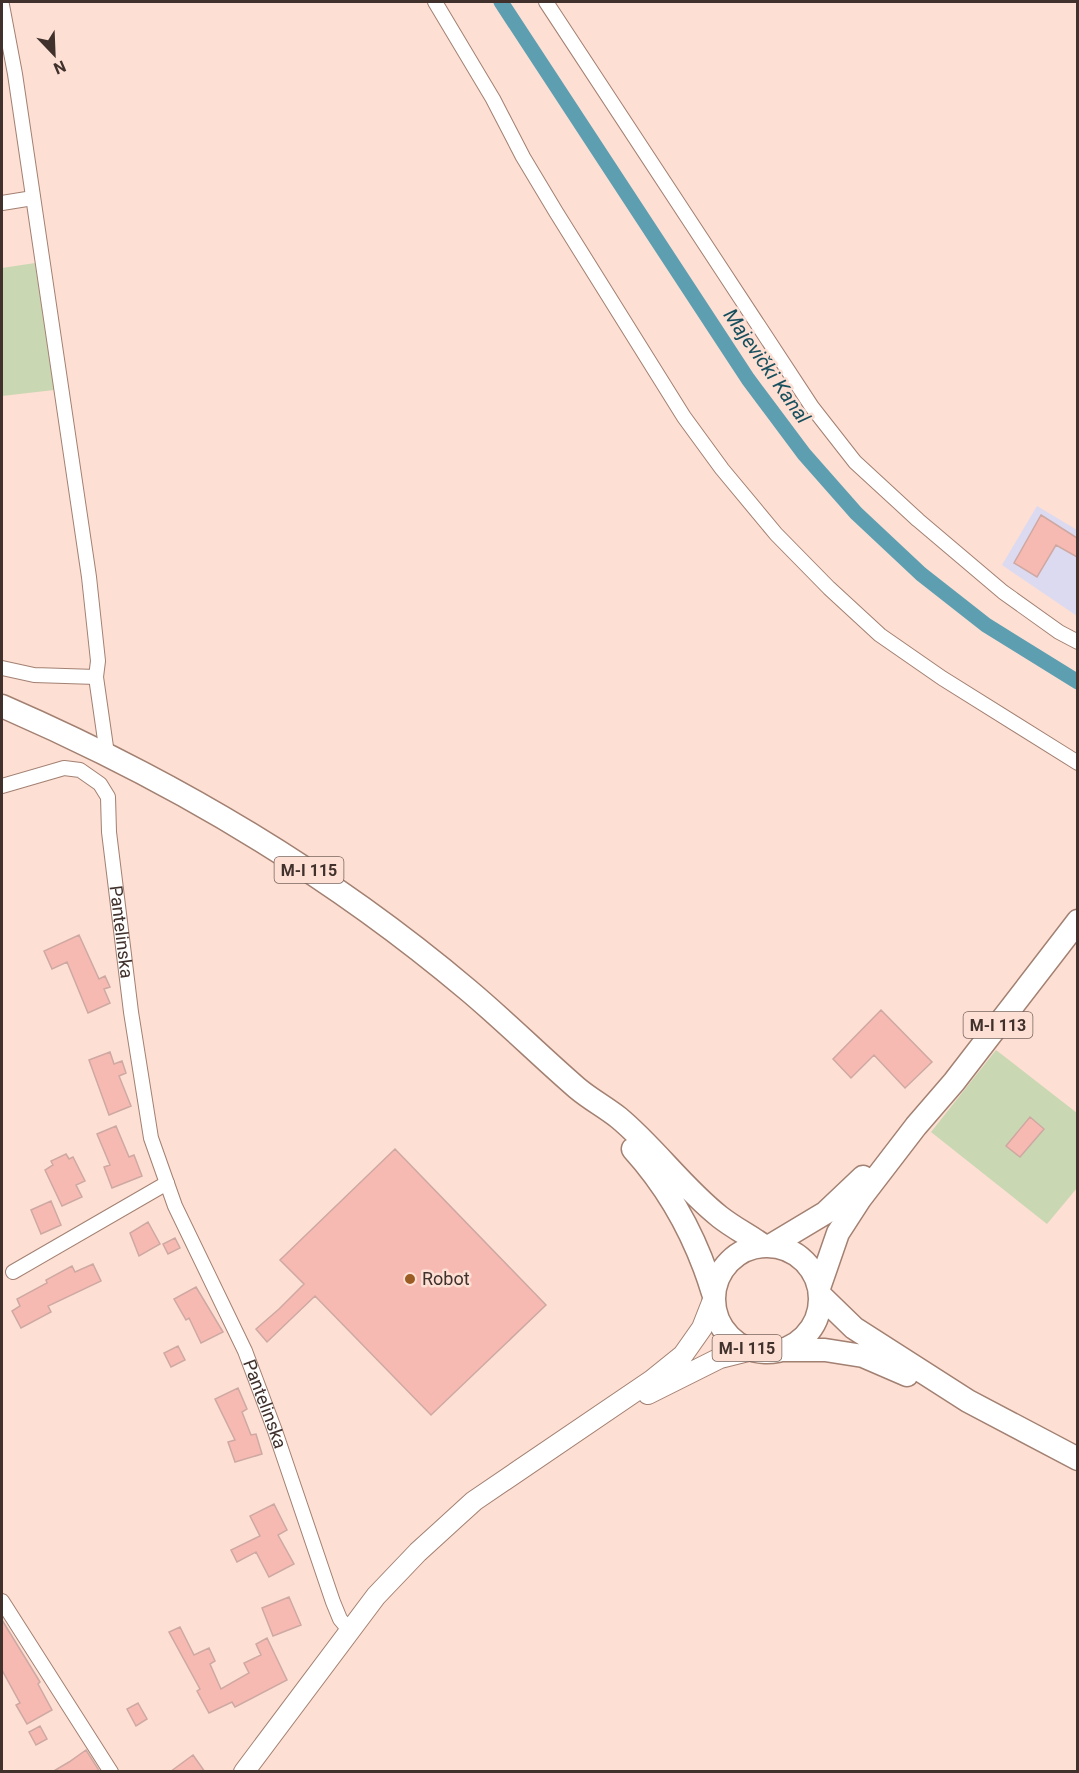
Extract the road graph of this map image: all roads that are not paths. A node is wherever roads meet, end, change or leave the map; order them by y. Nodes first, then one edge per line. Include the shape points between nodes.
1 (435, 2) edge
2 (546, 2) edge
3 (2, 5) edge
4 (8, 75) edge
5 (33, 198) junction
6 (2, 203) edge
7 (1077, 642) edge
8 (2, 668) edge
9 (96, 676) junction
10 (2, 706) edge
11 (107, 754) junction
12 (1077, 763) edge
13 (2, 786) edge
14 (1077, 921) edge
15 (580, 1090) junction
16 (916, 1126) junction
17 (167, 1183) junction
18 (767, 1246) junction
19 (13, 1272) dead end
20 (820, 1292) junction
21 (713, 1296) junction
22 (752, 1350) junction
23 (783, 1350) junction
24 (968, 1401) junction
25 (579, 1429) junction
26 (1077, 1459) edge
27 (2, 1601) edge
28 (349, 1630) junction
29 (111, 1772) edge
30 (244, 1772) edge

1 - 12 street via 523,157 684,417 776,534 880,635
2 - 7 street via 812,407 855,462 1003,592
3 - 4 street
4 - 5 street
5 - 6 street
5 - 9 street via 89,577 98,661
8 - 9 street via 34,675
9 - 11 street
10 - 11 main road, M-I 115
11 - 15 main road, M-I 115 via 249,832 330,884 466,988
13 - 17 street, Pantelinska via 64,768 80,770 100,784 108,797 131,1012 151,1138
14 - 16 main road, M-I 113
15 - 18 main road, M-I 115 via 619,1118 721,1218
15 - 21 main road, M-I 115 via 669,1196 703,1260
16 - 18 main road, M-I 113 via 825,1213
16 - 20 main road, M-I 113 via 838,1233
17 - 19 street
17 - 28 street, Pantelinska via 245,1351 333,1602
18 - 20 main road, M-I 115 via 787,1249 802,1258 813,1271
18 - 21 main road via 735,1256 717,1279
20 - 23 main road, M-I 115 via 818,1313 811,1329 799,1342
20 - 24 main road, M-I 115 via 854,1328
21 - 22 main road, M-I 115 via 716,1317 724,1331 736,1343
21 - 25 main road via 702,1328 682,1355
22 - 23 main road, M-I 115
22 - 25 main road via 720,1358
23 - 24 main road, M-I 115 via 825,1350 863,1356
24 - 26 main road, M-I 115
25 - 28 main road via 452,1519 376,1596
27 - 29 street
28 - 30 main road

